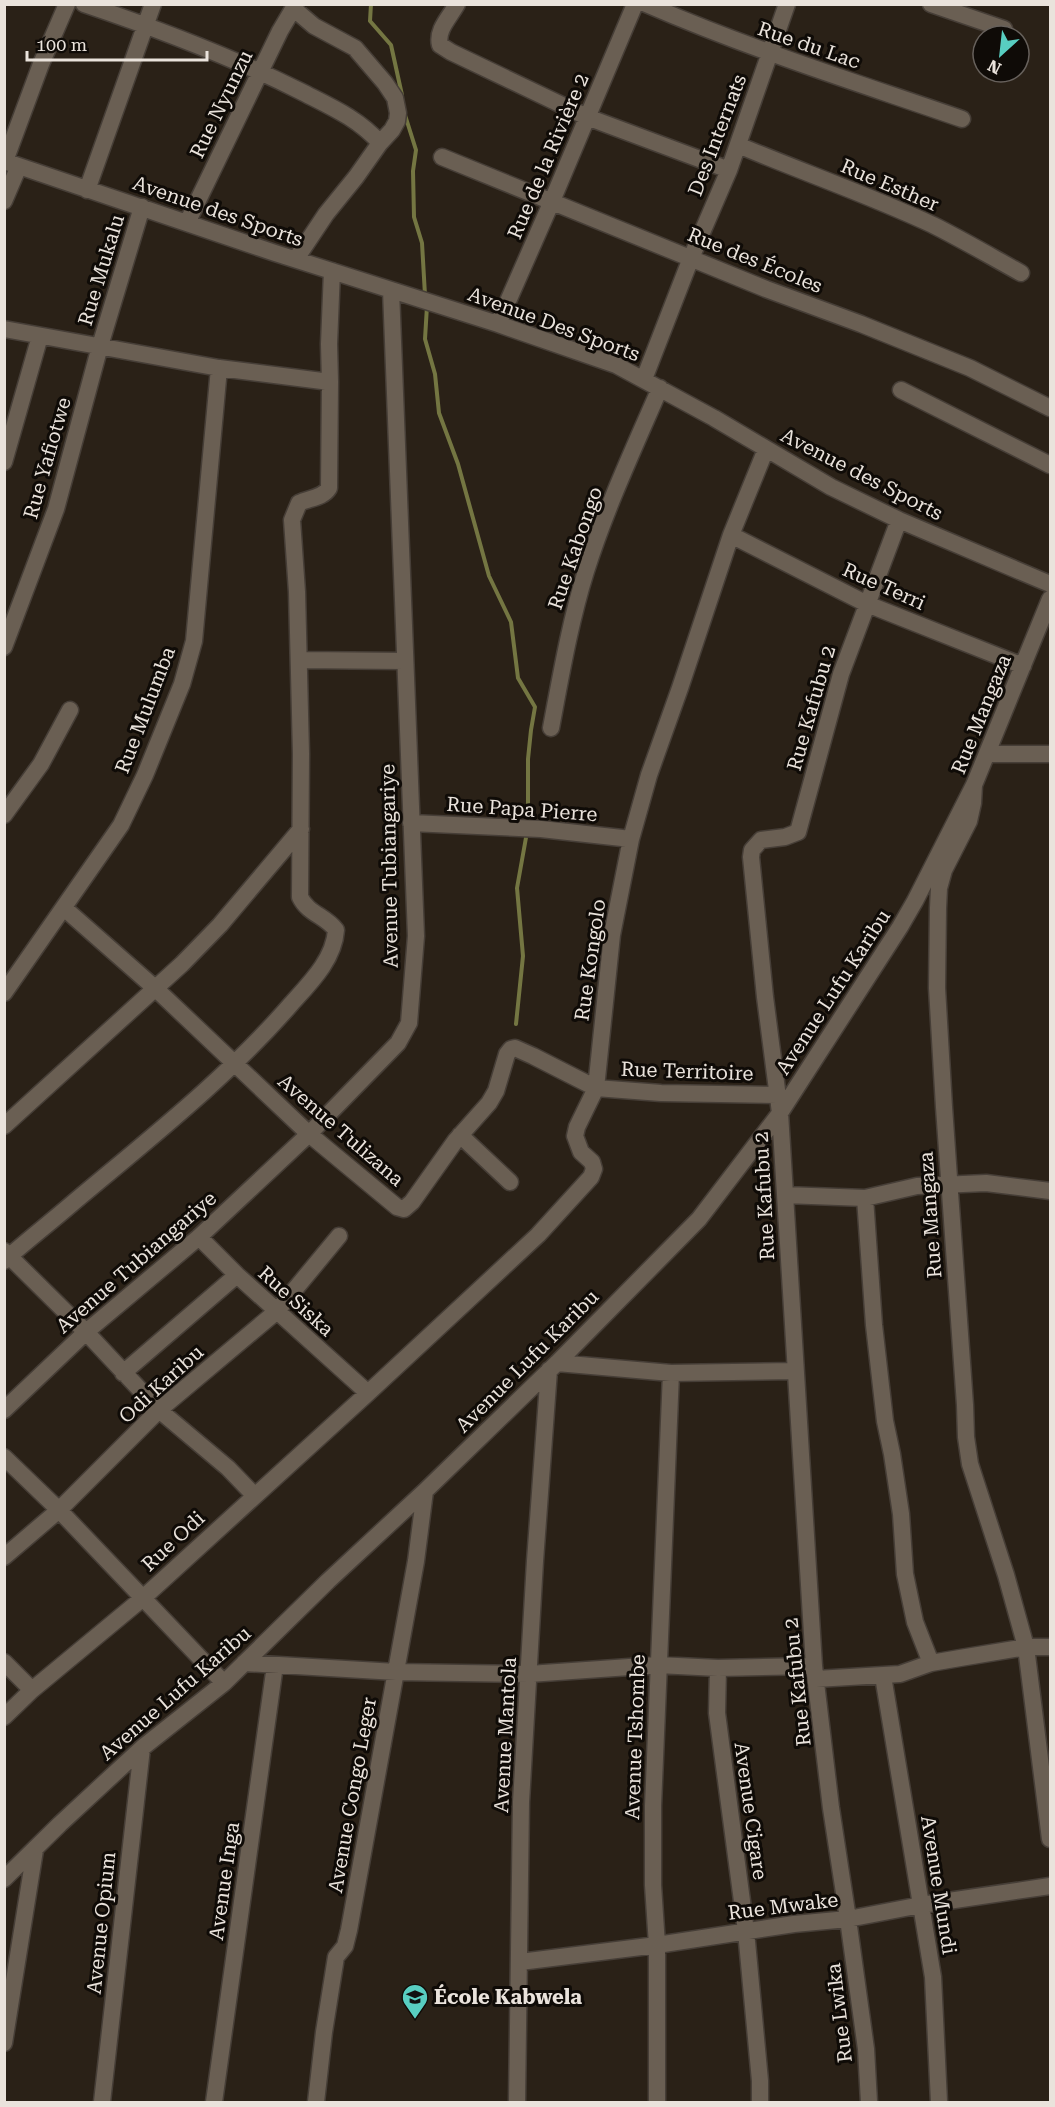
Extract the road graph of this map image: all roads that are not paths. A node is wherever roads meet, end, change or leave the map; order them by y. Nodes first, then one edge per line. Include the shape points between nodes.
1 (67, 4) edge
2 (84, 4) edge
3 (153, 4) edge
4 (457, 4) edge
5 (635, 4) edge
6 (646, 4) edge
7 (787, 4) edge
8 (931, 4) edge
9 (295, 7) edge
10 (989, 24) edge
11 (144, 25) junction
12 (770, 55) junction
13 (260, 72) junction
14 (587, 117) junction
15 (962, 119) dead end
16 (380, 143) junction
17 (738, 146) junction
18 (442, 157) dead end
19 (10, 163) edge
20 (729, 170) junction
21 (87, 190) junction
22 (4, 201) edge
23 (552, 201) junction
24 (142, 207) junction
25 (187, 223) junction
26 (691, 258) junction
27 (296, 259) junction
28 (332, 271) junction
29 (1021, 273) dead end
30 (391, 290) junction
31 (426, 301) joint
32 (498, 324) junction
33 (4, 329) edge
34 (40, 336) junction
35 (100, 346) junction
36 (219, 368) junction
37 (644, 379) junction
38 (330, 382) junction
39 (660, 388) junction
40 (901, 390) dead end
41 (1050, 408) edge
42 (765, 449) junction
43 (4, 462) edge
44 (1050, 465) edge
45 (899, 520) junction
46 (730, 535) junction
47 (1050, 585) edge
48 (1050, 599) edge
49 (867, 604) junction
50 (4, 647) edge
51 (298, 660) junction
52 (405, 661) junction
53 (1023, 666) junction
54 (70, 710) dead end
55 (551, 728) dead end
56 (988, 754) junction
57 (1050, 754) edge
58 (974, 785) junction
59 (4, 815) edge
60 (411, 823) junction
61 (301, 829) junction
62 (631, 839) junction
63 (64, 908) junction
64 (156, 989) junction
65 (4, 993) edge
66 (235, 1062) junction
67 (596, 1088) junction
68 (777, 1095) junction
69 (780, 1113) junction
70 (4, 1126) edge
71 (309, 1134) junction
72 (460, 1135) junction
73 (510, 1182) dead end
74 (949, 1185) junction
75 (1050, 1191) edge
76 (785, 1195) junction
77 (865, 1198) junction
78 (339, 1236) dead end
79 (199, 1237) junction
80 (6, 1256) edge
81 (237, 1275) junction
82 (277, 1311) junction
83 (86, 1332) junction
84 (553, 1366) junction
85 (795, 1371) junction
86 (123, 1373) junction
87 (671, 1373) junction
88 (368, 1393) junction
89 (4, 1410) edge
90 (159, 1410) junction
91 (4, 1457) edge
92 (425, 1491) junction
93 (254, 1495) junction
94 (59, 1510) junction
95 (4, 1557) edge
96 (143, 1598) junction
97 (1026, 1647) junction
98 (1050, 1647) edge
99 (4, 1662) edge
100 (244, 1663) junction
101 (931, 1663) junction
102 (275, 1665) junction
103 (658, 1665) junction
104 (718, 1668) junction
105 (396, 1672) junction
106 (815, 1672) junction
107 (529, 1674) junction
108 (883, 1676) junction
109 (224, 1683) junction
110 (32, 1690) junction
111 (4, 1717) edge
112 (142, 1748) junction
113 (1050, 1839) edge
114 (35, 1850) junction
115 (4, 1880) edge
116 (1050, 1886) edge
117 (921, 1905) junction
118 (848, 1919) junction
119 (746, 1931) junction
120 (657, 1946) junction
121 (520, 1962) junction
122 (4, 2043) edge
123 (102, 2103) edge
124 (214, 2103) edge
125 (316, 2103) edge
126 (517, 2103) edge
127 (657, 2103) edge
128 (760, 2103) edge
129 (869, 2103) edge
130 (939, 2103) edge

1 - 19 street via 41,64
2 - 11 street
3 - 11 street
4 - 14 street via 441,30 440,45
5 - 14 street, Rue de la Rivière 2
6 - 12 street, Rue du Lac
7 - 12 street, Des Internats
8 - 10 street
9 - 13 street, Rue Nyunzu
9 - 16 street via 314,26 355,48 395,98 397,121
11 - 13 street
11 - 21 street
12 - 15 street, Rue du Lac
12 - 17 street, Des Internats
13 - 16 street via 350,116
13 - 25 street, Rue Nyunzu
14 - 20 street
14 - 23 street, Rue de la Rivière 2
16 - 27 street
17 - 20 street, Des Internats
17 - 29 street, Rue Esther via 933,225
18 - 23 street, Rue des Écoles
19 - 21 street, Avenue des Sports
19 - 22 street
20 - 26 street, Des Internats
21 - 24 street, Avenue des Sports
23 - 26 street, Rue des Écoles
23 - 32 street, Rue de la Rivière 2
24 - 25 street, Avenue des Sports
24 - 35 street, Rue Mukalu
25 - 27 street, Avenue des Sports
26 - 37 street, Des Internats
26 - 41 street, Rue des Écoles via 970,368
27 - 28 street, Avenue des Sports
28 - 30 street, Avenue des Sports
28 - 38 street
30 - 31 street, Avenue des Sports
30 - 52 street, Avenue Tubiangariye
31 - 32 street, Avenue Des Sports
32 - 37 street, Avenue Des Sports via 616,365
33 - 34 street
34 - 35 street
34 - 43 street
35 - 36 street
35 - 50 street, Rue Yafiotwe via 56,509
36 - 38 street
36 - 63 street, Rue Mulumba via 194,641 182,684 121,825
37 - 39 street, Avenue Des Sports
38 - 51 street via 329,488 326,494 299,503 292,520
39 - 42 street, Avenue des Sports
39 - 55 street, Rue Kabongo via 587,569 571,624
40 - 44 street
42 - 45 street, Avenue des Sports
42 - 46 street, Rue Kongolo
45 - 47 street, Avenue des Sports
45 - 49 street, Rue Kafubu 2
46 - 49 street, Rue Terri
46 - 62 street, Rue Kongolo
48 - 53 street, Rue Mangaza
49 - 53 street, Rue Terri
49 - 68 street, Rue Kafubu 2 via 842,674 798,832 761,840 752,850 755,910
51 - 52 street
51 - 61 street
52 - 60 street, Avenue Tubiangariye
53 - 56 street, Rue Mangaza
54 - 59 street via 41,764
56 - 57 street
56 - 58 street, Rue Mangaza
58 - 69 street, Avenue Lufu Karibu via 915,901
58 - 74 street, Rue Mangaza via 969,821 939,888 937,988
60 - 62 street, Rue Papa Pierre via 541,829
60 - 71 street, Avenue Tubiangariye via 416,936 409,1023 398,1043
61 - 64 street via 220,925
61 - 66 street via 300,897 309,910 329,921 336,930 335,941 316,976
62 - 67 street, Rue Kongolo via 612,935
63 - 64 street, Avenue Tulizana
63 - 65 street, Rue Mulumba
64 - 66 street, Avenue Tulizana
64 - 70 street
66 - 71 street, Avenue Tulizana
66 - 80 street via 176,1116
67 - 68 street, Rue Territoire
67 - 72 street, Avenue Tulizana via 511,1049 496,1091
67 - 88 street, Rue Kongolo via 575,1136 581,1152 592,1162 591,1178 538,1235
68 - 69 street, Rue Kafubu 2
69 - 76 street, Rue Kafubu 2
69 - 84 street, Avenue Lufu Karibu via 699,1219
71 - 72 street, Avenue Tulizana via 404,1209
71 - 79 street, Avenue Tubiangariye
72 - 73 street
74 - 75 street via 986,1183
74 - 77 street via 917,1186
74 - 97 street, Rue Mangaza via 970,1464
76 - 77 street
76 - 85 street, Rue Kafubu 2
77 - 101 street via 874,1325 901,1514 905,1574 915,1622
78 - 82 street, Odi Karibu
79 - 81 street, Rue Siska
79 - 83 street, Avenue Tubiangariye
80 - 83 street
81 - 82 street, Rue Siska
81 - 86 street
82 - 88 street, Rue Siska
82 - 90 street, Odi Karibu
83 - 86 street
83 - 89 street, Avenue Tubiangariye
84 - 87 street
84 - 92 street, Avenue Lufu Karibu
84 - 107 street, Avenue Mantola via 535,1549
85 - 87 street
85 - 106 street, Rue Kafubu 2
86 - 90 street
87 - 103 street, Avenue Tshombe
88 - 93 street, Rue Odi
90 - 93 street
90 - 94 street, Odi Karibu
91 - 94 street
92 - 100 street, Avenue Lufu Karibu
92 - 105 street, Avenue Congo Leger
93 - 96 street, Rue Odi
94 - 95 street, Odi Karibu
94 - 96 street
96 - 109 street
96 - 110 street, Rue Odi
97 - 98 street
97 - 101 street
97 - 113 street, Rue Mangaza
99 - 110 street
100 - 102 street
100 - 109 street, Avenue Lufu Karibu
101 - 108 street
102 - 105 street
102 - 124 street, Avenue Inga
103 - 104 street
103 - 107 street
103 - 120 street, Avenue Tshombe via 653,1851
104 - 106 street
104 - 119 street, Avenue Cigare via 717,1713
105 - 107 street
105 - 125 street, Avenue Congo Leger via 349,1930 345,1946 336,1957
106 - 108 street
106 - 118 street, Rue Kafubu 2
107 - 121 street, Avenue Mantola via 521,1802
108 - 117 street, Avenue Mundi
109 - 112 street, Avenue Lufu Karibu
110 - 111 street, Rue Odi
112 - 114 street, Avenue Lufu Karibu
112 - 123 street, Avenue Opium
114 - 115 street, Avenue Lufu Karibu
114 - 122 street
116 - 117 street, Rue Mwake
117 - 118 street, Rue Mwake
117 - 130 street, Avenue Mundi via 933,1977
118 - 119 street, Rue Mwake
118 - 129 street, Rue Lwika via 866,2049
119 - 120 street, Rue Mwake
119 - 128 street, Avenue Cigare
120 - 121 street, Rue Mwake
120 - 127 street, Avenue Tshombe
121 - 126 street, Avenue Mantola

